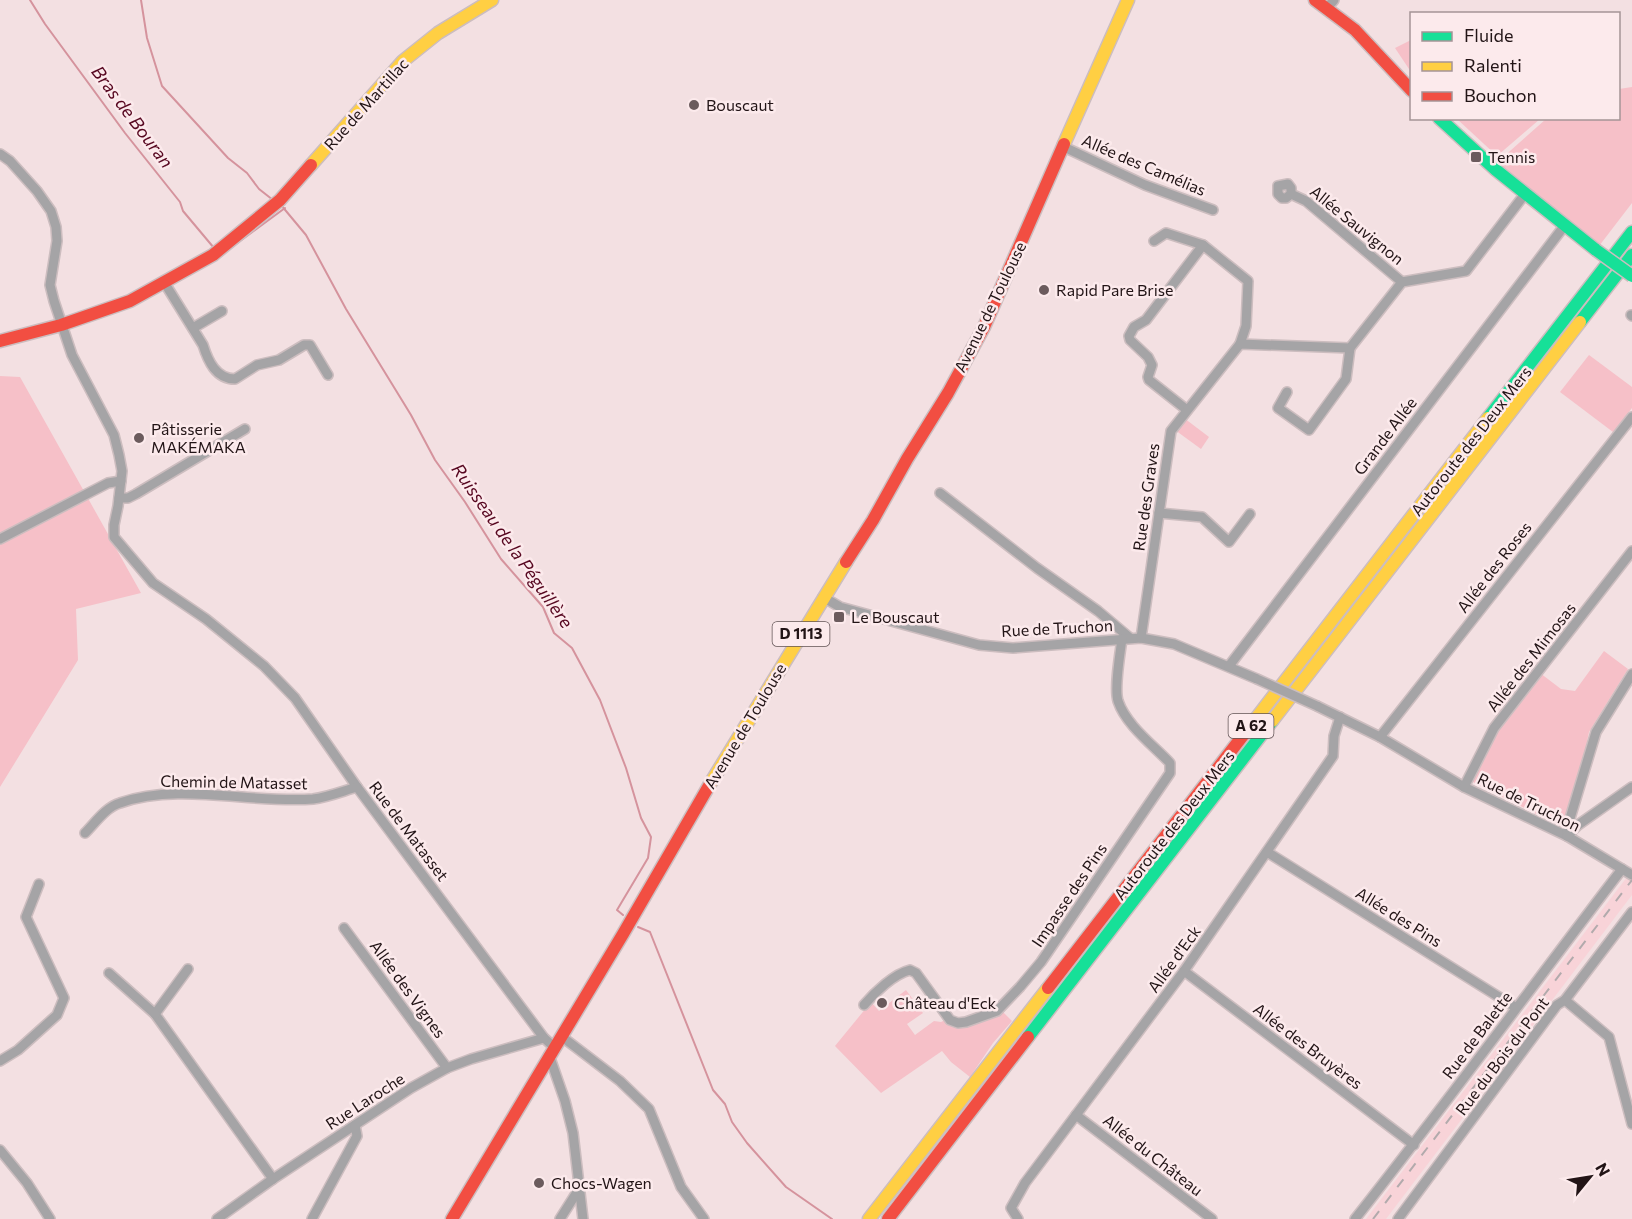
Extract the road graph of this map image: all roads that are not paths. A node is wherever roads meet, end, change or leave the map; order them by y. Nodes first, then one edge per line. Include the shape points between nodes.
1 (492, 0) edge
2 (1128, 0) edge
3 (1315, 0) edge
4 (1331, 4) edge
5 (1410, 89) edge
6 (1441, 120) edge
7 (1064, 147) junction
8 (0, 154) edge
9 (1291, 194) dead end
10 (1525, 194) junction
11 (1214, 210) dead end
12 (1565, 225) junction
13 (1632, 232) edge
14 (1154, 241) dead end
15 (1203, 246) junction
16 (1632, 255) edge
17 (1632, 276) edge
18 (164, 282) junction
19 (1402, 282) junction
20 (222, 311) dead end
21 (61, 325) junction
22 (193, 328) junction
23 (0, 341) edge
24 (1240, 344) junction
25 (1350, 348) junction
26 (328, 375) dead end
27 (1287, 392) dead end
28 (1188, 410) junction
29 (1632, 417) edge
30 (245, 429) dead end
31 (120, 481) junction
32 (940, 493) dead end
33 (119, 498) junction
34 (1159, 513) junction
35 (1250, 514) dead end
36 (0, 539) edge
37 (1632, 551) edge
38 (824, 597) junction
39 (1141, 638) junction
40 (1126, 639) junction
41 (1229, 666) junction
42 (1632, 674) edge
43 (1340, 717) junction
44 (1380, 737) junction
45 (357, 787) junction
46 (1464, 787) junction
47 (1632, 787) edge
48 (86, 833) dead end
49 (1567, 836) junction
50 (1268, 852) junction
51 (1622, 868) junction
52 (1632, 875) edge
53 (39, 884) dead end
54 (1632, 912) edge
55 (344, 928) dead end
56 (188, 969) dead end
57 (1184, 971) junction
58 (109, 973) dead end
59 (1565, 1000) junction
60 (864, 1005) dead end
61 (1515, 1007) junction
62 (155, 1014) junction
63 (544, 1038) junction
64 (555, 1046) junction
65 (0, 1061) edge
66 (447, 1068) junction
67 (1076, 1115) junction
68 (1632, 1124) edge
69 (355, 1125) junction
70 (1414, 1145) junction
71 (0, 1150) edge
72 (273, 1179) junction
73 (579, 1189) junction
74 (50, 1219) edge
75 (217, 1219) edge
76 (312, 1219) edge
77 (452, 1219) edge
78 (560, 1219) edge
79 (583, 1219) edge
80 (704, 1219) edge
81 (869, 1219) edge
82 (888, 1219) edge
83 (1018, 1219) edge
84 (1212, 1219) edge
85 (1355, 1219) edge
86 (1398, 1219) edge

1 - 18 main road, Rue de Martillac via 438,33 403,61 280,200 213,255
2 - 7 main road, Avenue de Toulouse / D 1113
3 - 4 main road
4 - 5 main road
6 - 10 main road
7 - 11 street, Allée des Camélias via 1144,185
7 - 38 main road, Avenue de Toulouse / D 1113 via 984,327
8 - 21 street, Rue de Matasset via 51,211 57,241 50,285
9 - 19 street, Allée Sauvignon via 1306,201
10 - 12 main road
10 - 19 street via 1466,271
12 - 17 main road, bridge
12 - 41 street, Grande Allée
13 - 81 main road, Autoroute des Deux Mers / A 62
14 - 15 street via 1166,233
15 - 24 street via 1248,280 1246,326
15 - 28 street via 1129,336 1152,364 1149,380
16 - 82 main road, Autoroute des Deux Mers / A 62
18 - 21 main road, Rue de Martillac via 130,301
18 - 22 street
19 - 25 street
20 - 22 street
21 - 23 main road, Rue de Martillac
21 - 31 street, Rue de Matasset via 72,355 114,435
22 - 26 street via 216,371 228,379 279,360 304,345 310,345
24 - 25 street
24 - 28 street, Rue des Graves
25 - 27 street via 1346,379 1310,430 1278,408
28 - 34 street, Rue des Graves via 1171,430
29 - 44 street, Allée des Roses
30 - 33 street via 136,494
31 - 33 street, Rue de Matasset
31 - 36 street via 108,483
32 - 40 street via 1098,611
33 - 45 street, Rue de Matasset via 114,537 153,583 264,666 295,698
34 - 35 street via 1202,517 1230,542
34 - 39 street, Rue des Graves
37 - 46 street, Allée des Mimosas via 1494,728
38 - 40 street, Rue de Truchon via 840,607 978,645 1013,648
38 - 64 main road, Avenue de Toulouse / D 1113
39 - 40 street, Rue de Truchon
39 - 41 street, Rue de Truchon via 1174,644
40 - 60 street, Impasse des Pins via 1118,670 1118,700 1131,723 1170,763 1170,773 1041,962 997,1011 966,1022 950,1020 916,972 910,970
41 - 43 street, Rue de Truchon, bridge
42 - 49 street via 1596,732
43 - 44 street, Rue de Truchon
43 - 50 street, Allée d'Eck via 1333,756
44 - 46 street, Rue de Truchon
45 - 48 street, Chemin de Matasset via 315,799 217,794 153,796 118,803
45 - 63 street, Rue de Matasset
46 - 49 street, Rue de Truchon
47 - 49 street
49 - 51 street, Rue de Truchon
50 - 57 street, Allée d'Eck
50 - 61 street, Allée des Pins
51 - 52 street, Rue de Truchon
51 - 61 street, Rue de Balette
53 - 65 street via 26,916 64,998 57,1015
54 - 59 street, Rue du Bois du Pont
55 - 66 street, Allée des Vignes
56 - 62 street
57 - 67 street, Allée d'Eck
57 - 70 street, Allée des Bruyères
58 - 62 street
59 - 68 street via 1609,1037
59 - 86 street, Rue du Bois du Pont via 1545,1020
61 - 70 street, Rue de Balette
62 - 72 street
63 - 64 street, Rue de Matasset
63 - 66 street, Rue Laroche
64 - 73 street via 573,1133
64 - 77 main road, Avenue de Toulouse / D 1113
64 - 80 street, Rue de Matasset via 620,1081 649,1109 681,1187
66 - 69 street, Rue Laroche
67 - 83 street, Allée d'Eck via 1011,1208
67 - 84 street, Allée du Château
69 - 72 street, Rue Laroche
69 - 76 street via 357,1137
70 - 85 street, Rue de Balette
71 - 74 street
72 - 75 street, Rue Laroche
73 - 78 street
73 - 79 street

